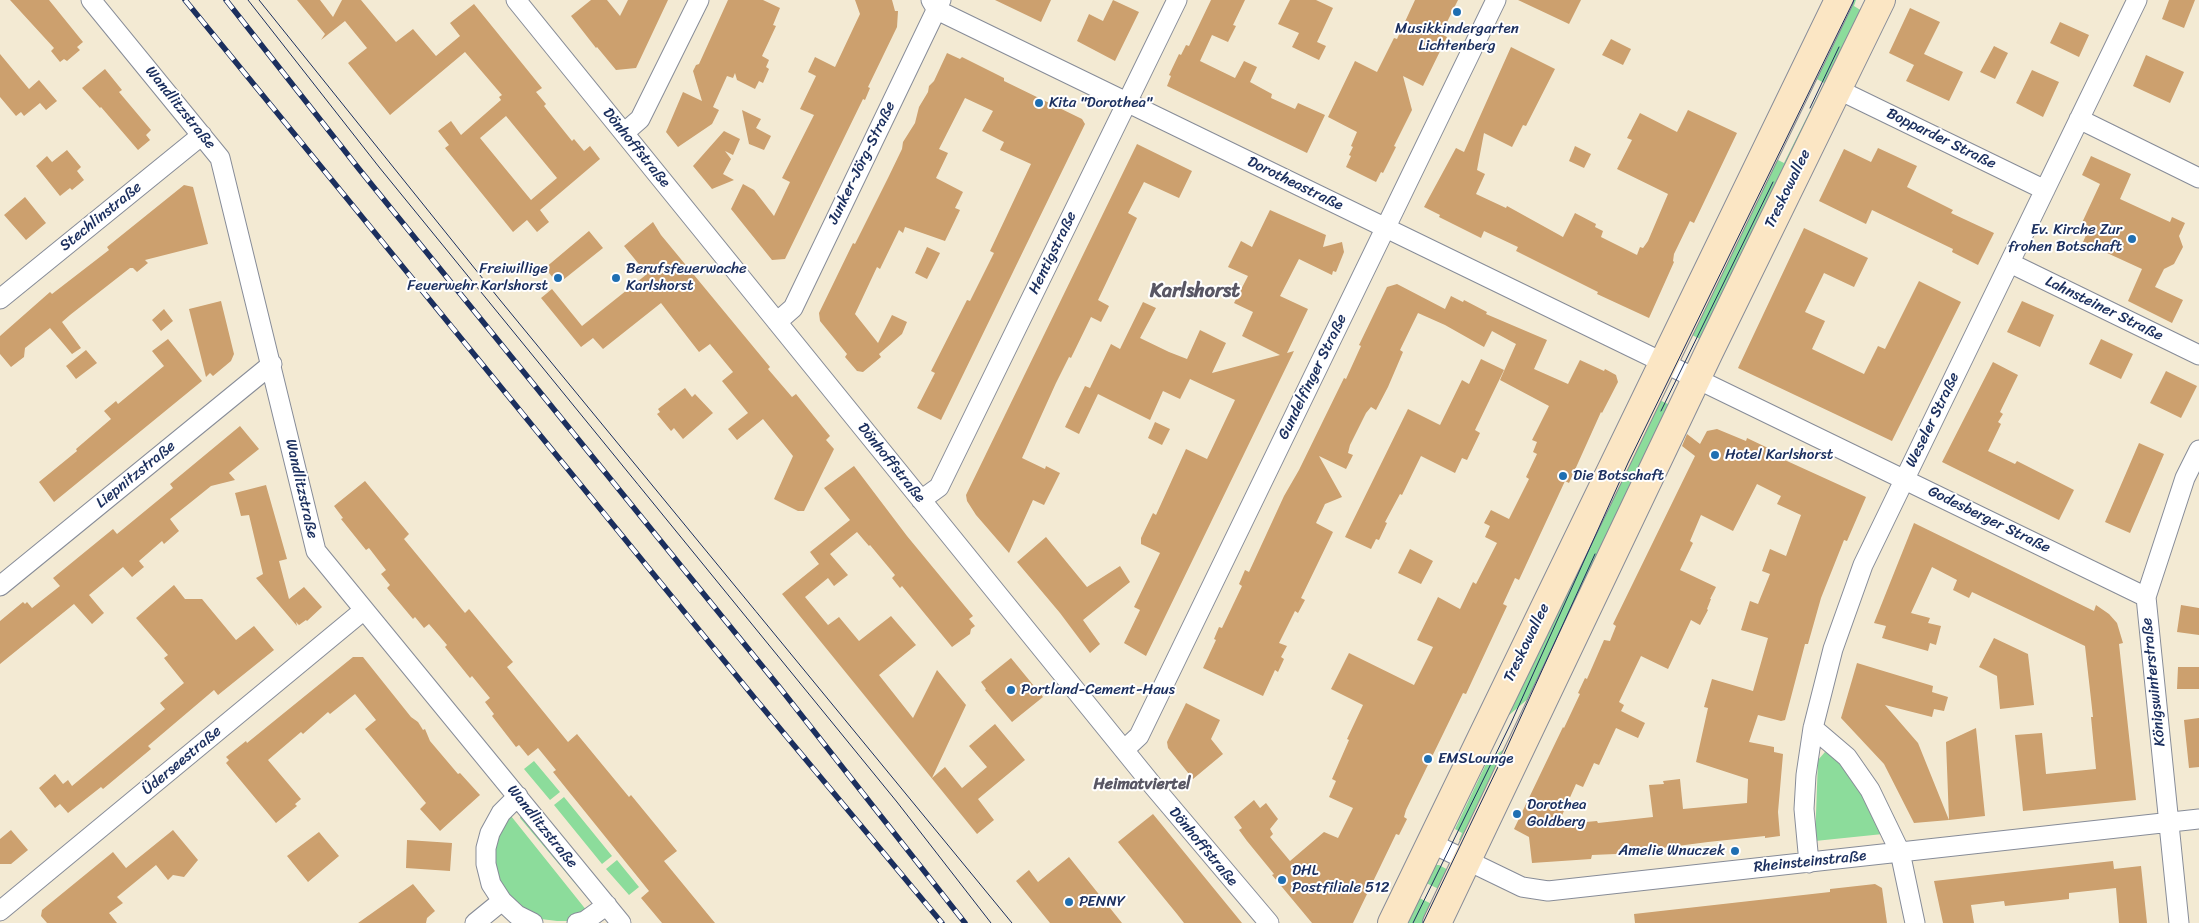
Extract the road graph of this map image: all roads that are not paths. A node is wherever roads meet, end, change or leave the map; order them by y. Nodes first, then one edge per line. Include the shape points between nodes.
1 (91, 0) edge
2 (516, 0) edge
3 (698, 0) edge
4 (1176, 0) edge
5 (1496, 0) edge
6 (1839, 0) edge
7 (1881, 0) edge
8 (2137, 0) edge
9 (936, 3) edge
10 (1837, 89) junction
11 (1126, 103) junction
12 (2079, 119) junction
13 (624, 133) junction
14 (202, 135) junction
15 (2199, 178) edge
16 (2045, 190) junction
17 (1385, 228) junction
18 (2010, 263) junction
19 (0, 299) edge
20 (777, 322) junction
21 (2199, 355) edge
22 (1663, 363) junction
23 (272, 364) junction
24 (1696, 379) junction
25 (2199, 450) edge
26 (1905, 480) junction
27 (921, 500) junction
28 (0, 586) edge
29 (2146, 597) junction
30 (364, 610) junction
31 (1813, 728) junction
32 (1124, 750) junction
33 (518, 796) junction
34 (2199, 819) edge
35 (2168, 823) junction
36 (1430, 843) junction
37 (1900, 852) junction
38 (1466, 861) junction
39 (1809, 863) junction
40 (502, 901) junction
41 (607, 905) junction
42 (0, 911) edge
43 (475, 923) edge
44 (533, 923) edge
45 (577, 923) edge
46 (621, 923) edge
47 (1269, 923) edge
48 (1392, 923) edge
49 (1436, 923) edge
50 (1915, 923) edge
51 (2179, 923) edge

1 - 14 street, Wandlitzstraße
2 - 13 street, Dönhoffstraße
3 - 13 street via 640,119
4 - 11 street, Hentigstraße
5 - 17 street, Gundelfinger Straße
6 - 22 main road, Treskowallee
7 - 10 main road, Treskowallee
8 - 12 street, Weseler Straße
9 - 11 street, Dorotheastraße
9 - 20 street, Junker-Jörg-Straße via 793,308
10 - 16 street, Bopparder Straße
10 - 24 main road, Treskowallee
11 - 17 street, Dorotheastraße
11 - 27 street, Hentigstraße via 939,487
12 - 15 street
12 - 16 street, Weseler Straße
13 - 20 street, Dönhoffstraße
14 - 19 street, Stechlinstraße
14 - 23 street, Wandlitzstraße via 220,158
16 - 18 street, Weseler Straße
17 - 22 street, Dorotheastraße
17 - 32 street, Gundelfinger Straße via 1140,736
18 - 21 street, Lahnsteiner Straße
18 - 26 street, Weseler Straße
20 - 27 street, Dönhoffstraße
22 - 24 street
22 - 36 main road, Treskowallee
23 - 28 street, Liepnitzstraße
23 - 30 street, Wandlitzstraße via 316,551
24 - 26 street, Godesberger Straße
24 - 38 main road, Treskowallee
25 - 29 street, Königswinterstraße via 2185,478
26 - 29 street, Godesberger Straße
26 - 31 street, Weseler Straße via 1864,565 1833,650
27 - 32 street, Dönhoffstraße
29 - 35 street, Königswinterstraße
30 - 33 street, Wandlitzstraße
30 - 42 street, Üderseestraße
31 - 37 street via 1847,757 1870,790
31 - 39 street, Weseler Straße via 1804,809
32 - 47 street, Dönhoffstraße
33 - 40 street via 501,813 486,848 491,884
33 - 41 street, Wandlitzstraße
34 - 35 street, Rheinsteinstraße
35 - 37 street, Rheinsteinstraße
35 - 51 street, Königswinterstraße
36 - 38 street, Rheinsteinstraße
36 - 48 main road, Treskowallee
37 - 39 street, Rheinsteinstraße
37 - 50 street
38 - 39 street, Rheinsteinstraße via 1522,887 1548,891
38 - 49 main road, Treskowallee
40 - 43 street
40 - 44 street via 517,915
41 - 45 street
41 - 46 street, Wandlitzstraße

